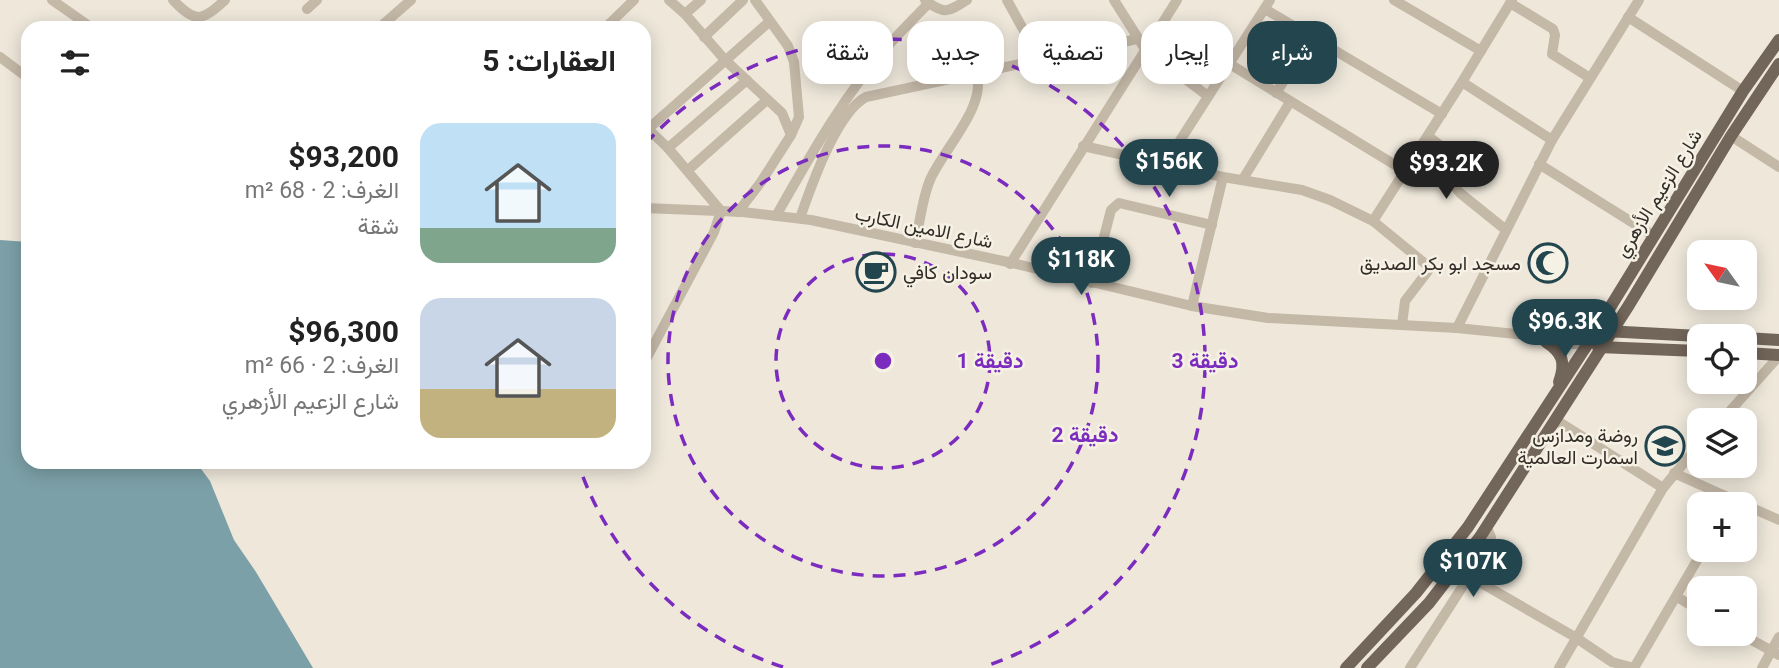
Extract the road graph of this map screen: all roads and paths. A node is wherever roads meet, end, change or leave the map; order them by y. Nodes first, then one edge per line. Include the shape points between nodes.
1 (51, 0) edge
2 (173, 0) edge
3 (225, 0) edge
4 (317, 0) edge
5 (411, 0) edge
6 (634, 0) edge
7 (669, 0) edge
8 (701, 0) edge
9 (743, 0) edge
10 (755, 0) edge
11 (967, 0) edge
12 (1007, 0) edge
13 (1114, 0) edge
14 (1177, 0) edge
15 (1396, 0) edge
16 (1511, 1) edge
17 (1637, 1) edge
18 (927, 2) edge
19 (1268, 4) edge
20 (307, 9) dead end
21 (685, 14) junction
22 (1629, 16) junction
23 (82, 21) edge
24 (387, 21) edge
25 (612, 21) edge
26 (1019, 21) edge
27 (1163, 21) edge
28 (1290, 21) edge
29 (769, 22) junction
30 (704, 37) junction
31 (1137, 39) junction
32 (1779, 40) edge
33 (1127, 41) edge
34 (1141, 44) edge
35 (1481, 51) junction
36 (1337, 53) edge
37 (1141, 55) edge
38 (1233, 56) edge
39 (0, 57) edge
40 (725, 61) junction
41 (1779, 64) edge
42 (1233, 66) edge
43 (21, 73) edge
44 (1590, 78) junction
45 (747, 80) junction
46 (1462, 82) junction
47 (928, 84) edge
48 (979, 84) edge
49 (1192, 84) edge
50 (1215, 84) edge
51 (1282, 84) edge
52 (1743, 91) junction
53 (1276, 93) junction
54 (1208, 96) junction
55 (768, 100) junction
56 (1290, 102) junction
57 (1442, 114) junction
58 (651, 123) edge
59 (651, 132) edge
60 (791, 135) junction
61 (1428, 136) junction
62 (1731, 136) junction
63 (1552, 140) junction
64 (1083, 146) junction
65 (668, 148) junction
66 (1165, 164) junction
67 (1539, 164) junction
68 (1779, 167) edge
69 (688, 170) junction
70 (1405, 171) junction
71 (1223, 177) junction
72 (1243, 180) junction
73 (651, 208) edge
74 (722, 211) junction
75 (738, 212) junction
76 (776, 216) junction
77 (800, 218) junction
78 (1374, 221) junction
79 (1212, 225) junction
80 (1506, 230) junction
81 (1654, 236) junction
82 (915, 243) junction
83 (1010, 264) junction
84 (1092, 283) junction
85 (1629, 304) junction
86 (1192, 306) junction
87 (1610, 308) junction
88 (1402, 325) junction
89 (1550, 327) junction
90 (1457, 328) junction
91 (1596, 331) junction
92 (1612, 331) junction
93 (1646, 334) junction
94 (1527, 335) junction
95 (1687, 336) edge
96 (1757, 339) edge
97 (1779, 340) edge
98 (1546, 342) junction
99 (1587, 345) junction
100 (1602, 347) junction
101 (1620, 347) junction
102 (651, 350) edge
103 (1687, 350) edge
104 (1757, 354) edge
105 (1779, 355) edge
106 (1590, 364) junction
107 (1554, 397) junction
108 (1733, 408) edge
109 (1556, 420) junction
110 (1687, 458) edge
111 (1674, 473) junction
112 (1663, 488) junction
113 (1712, 492) edge
114 (1757, 511) edge
115 (1779, 520) edge
116 (1486, 528) junction
117 (1696, 562) edge
118 (1469, 576) junction
119 (1677, 597) junction
120 (1687, 603) edge
121 (1575, 637) junction
122 (1779, 637) edge
123 (1757, 643) edge
124 (1775, 653) edge
125 (1346, 668) edge
126 (1367, 668) edge
127 (1409, 668) edge
128 (1559, 668) edge
129 (1634, 668) edge
130 (1762, 668) edge

1 - 23 street
2 - 3 street via 198,19
4 - 20 street
5 - 24 street
6 - 25 street
7 - 21 street
8 - 21 street
9 - 30 street
10 - 29 street
11 - 18 street via 943,12
12 - 26 street
13 - 31 street
14 - 27 street
15 - 35 street
16 - 35 street
16 - 44 street via 1553,29 1552,54
17 - 22 street
18 - 76 street via 850,96
19 - 28 street
19 - 38 street
21 - 30 street
22 - 44 street
22 - 52 street
29 - 40 street
29 - 60 street via 794,62 799,117
30 - 40 street
31 - 33 street
31 - 34 street
32 - 52 main road, شارع الزعيم الأزهري
35 - 46 street
36 - 57 street
37 - 64 street
39 - 43 street
40 - 45 street
40 - 58 street
41 - 62 main road, شارع الزعيم الأزهري
42 - 53 street
44 - 63 street
45 - 55 street
45 - 65 street
46 - 57 street
46 - 63 street
47 - 77 street via 866,97 853,106 822,158
48 - 82 street via 975,103 930,180
49 - 54 street
50 - 54 street
51 - 53 street
52 - 81 main road, شارع الزعيم الأزهري
53 - 56 street
54 - 66 street
55 - 60 street via 782,113
55 - 69 street
56 - 70 street
56 - 72 street
57 - 61 street
59 - 65 street
60 - 75 street
61 - 70 street
61 - 80 street via 1456,158 1460,193
62 - 68 street
62 - 85 main road, شارع الزعيم الأزهري
63 - 67 street
64 - 66 street
64 - 83 street
65 - 69 street
66 - 71 street
67 - 80 street
67 - 81 street
69 - 74 street
70 - 78 street
71 - 72 street
71 - 79 street
72 - 78 street via 1302,191
73 - 74 street, شارع الامين الكارب
74 - 75 street, شارع الامين الكارب
74 - 102 street
75 - 76 street, شارع الامين الكارب
76 - 77 street, شارع الامين الكارب
77 - 82 street, شارع الامين الكارب
78 - 88 street via 1428,266 1405,301
79 - 84 street via 1119,203 1111,210
79 - 86 street
80 - 90 street
81 - 87 main road, شارع الزعيم الأزهري
82 - 83 street, شارع الامين الكارب
83 - 84 street, شارع الامين الكارب
84 - 86 street, شارع الامين الكارب
85 - 92 main road, شارع الزعيم الأزهري
85 - 93 main road via 1625,321 1629,328
86 - 88 street, شارع الامين الكارب via 1268,318
87 - 89 main road via 1576,324
87 - 91 main road, شارع الزعيم الأزهري
88 - 90 street, شارع الامين الكارب
89 - 91 street
89 - 94 street, شارع الامين الكارب
90 - 94 street, شارع الامين الكارب
91 - 92 main road
91 - 99 main road, شارع الزعيم الأزهري
92 - 93 main road
92 - 100 main road, شارع الزعيم الأزهري
93 - 95 main road
94 - 98 street, شارع الامين الكارب
96 - 97 main road
98 - 99 street, شارع الامين الكارب
98 - 107 main road via 1563,360
99 - 100 main road
99 - 107 main road, شارع الزعيم الأزهري
100 - 101 main road
100 - 106 main road, شارع الزعيم الأزهري
101 - 103 main road
101 - 106 main road
104 - 105 main road
105 - 108 street
106 - 109 main road, شارع الزعيم الأزهري
107 - 125 main road, شارع الزعيم الأزهري via 1443,560
109 - 112 street
109 - 116 main road, شارع الزعيم الأزهري
110 - 111 street
111 - 112 street
111 - 113 street
112 - 121 street
114 - 115 street
116 - 118 street via 1490,544
116 - 126 main road, شارع الزعيم الأزهري via 1429,603
117 - 119 street
118 - 121 street
118 - 127 street
119 - 120 street
119 - 129 street
121 - 128 street
121 - 129 street via 1612,662
122 - 124 street
123 - 124 street
124 - 130 street

